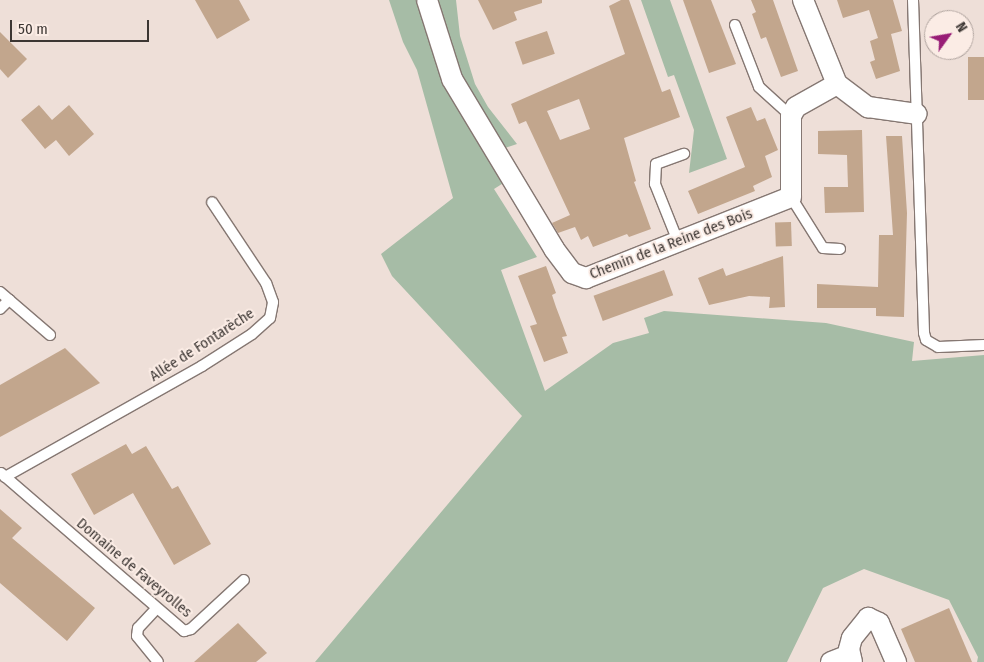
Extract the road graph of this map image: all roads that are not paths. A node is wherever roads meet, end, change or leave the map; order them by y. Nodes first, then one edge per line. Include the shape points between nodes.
1 (427, 0) edge
2 (803, 0) edge
3 (913, 0) edge
4 (735, 25) dead end
5 (837, 84) junction
6 (917, 114) junction
7 (791, 116) junction
8 (684, 154) dead end
9 (792, 196) junction
10 (212, 202) dead end
11 (679, 244) junction
12 (840, 248) dead end
13 (0, 292) edge
14 (9, 300) junction
15 (0, 309) edge
16 (50, 335) dead end
17 (984, 345) edge
18 (137, 404) joint
19 (2, 474) edge
20 (244, 580) dead end
21 (156, 609) junction
22 (844, 660) edge
23 (158, 662) edge
24 (896, 662) edge

1 - 11 street, Chemin de la Reine des Bois via 452,79 572,274 586,278
2 - 5 street
3 - 6 lane
4 - 7 lane via 759,87
5 - 6 street via 868,107
5 - 7 street via 796,108
6 - 17 lane via 926,340 938,347
7 - 9 street
8 - 11 lane via 656,164 655,184
9 - 11 street, Chemin de la Reine des Bois
9 - 12 lane via 823,248
10 - 18 lane, Allée de Fontarèche via 266,283 273,302 270,318 252,334
13 - 14 lane
14 - 15 lane
14 - 16 lane
18 - 19 lane, Domaine de Faveyrolles
19 - 21 lane, Domaine de Faveyrolles
20 - 21 lane, Domaine de Faveyrolles via 192,629 179,628
21 - 23 lane via 138,628 138,636
22 - 24 street via 858,626 863,619 871,618 882,628

